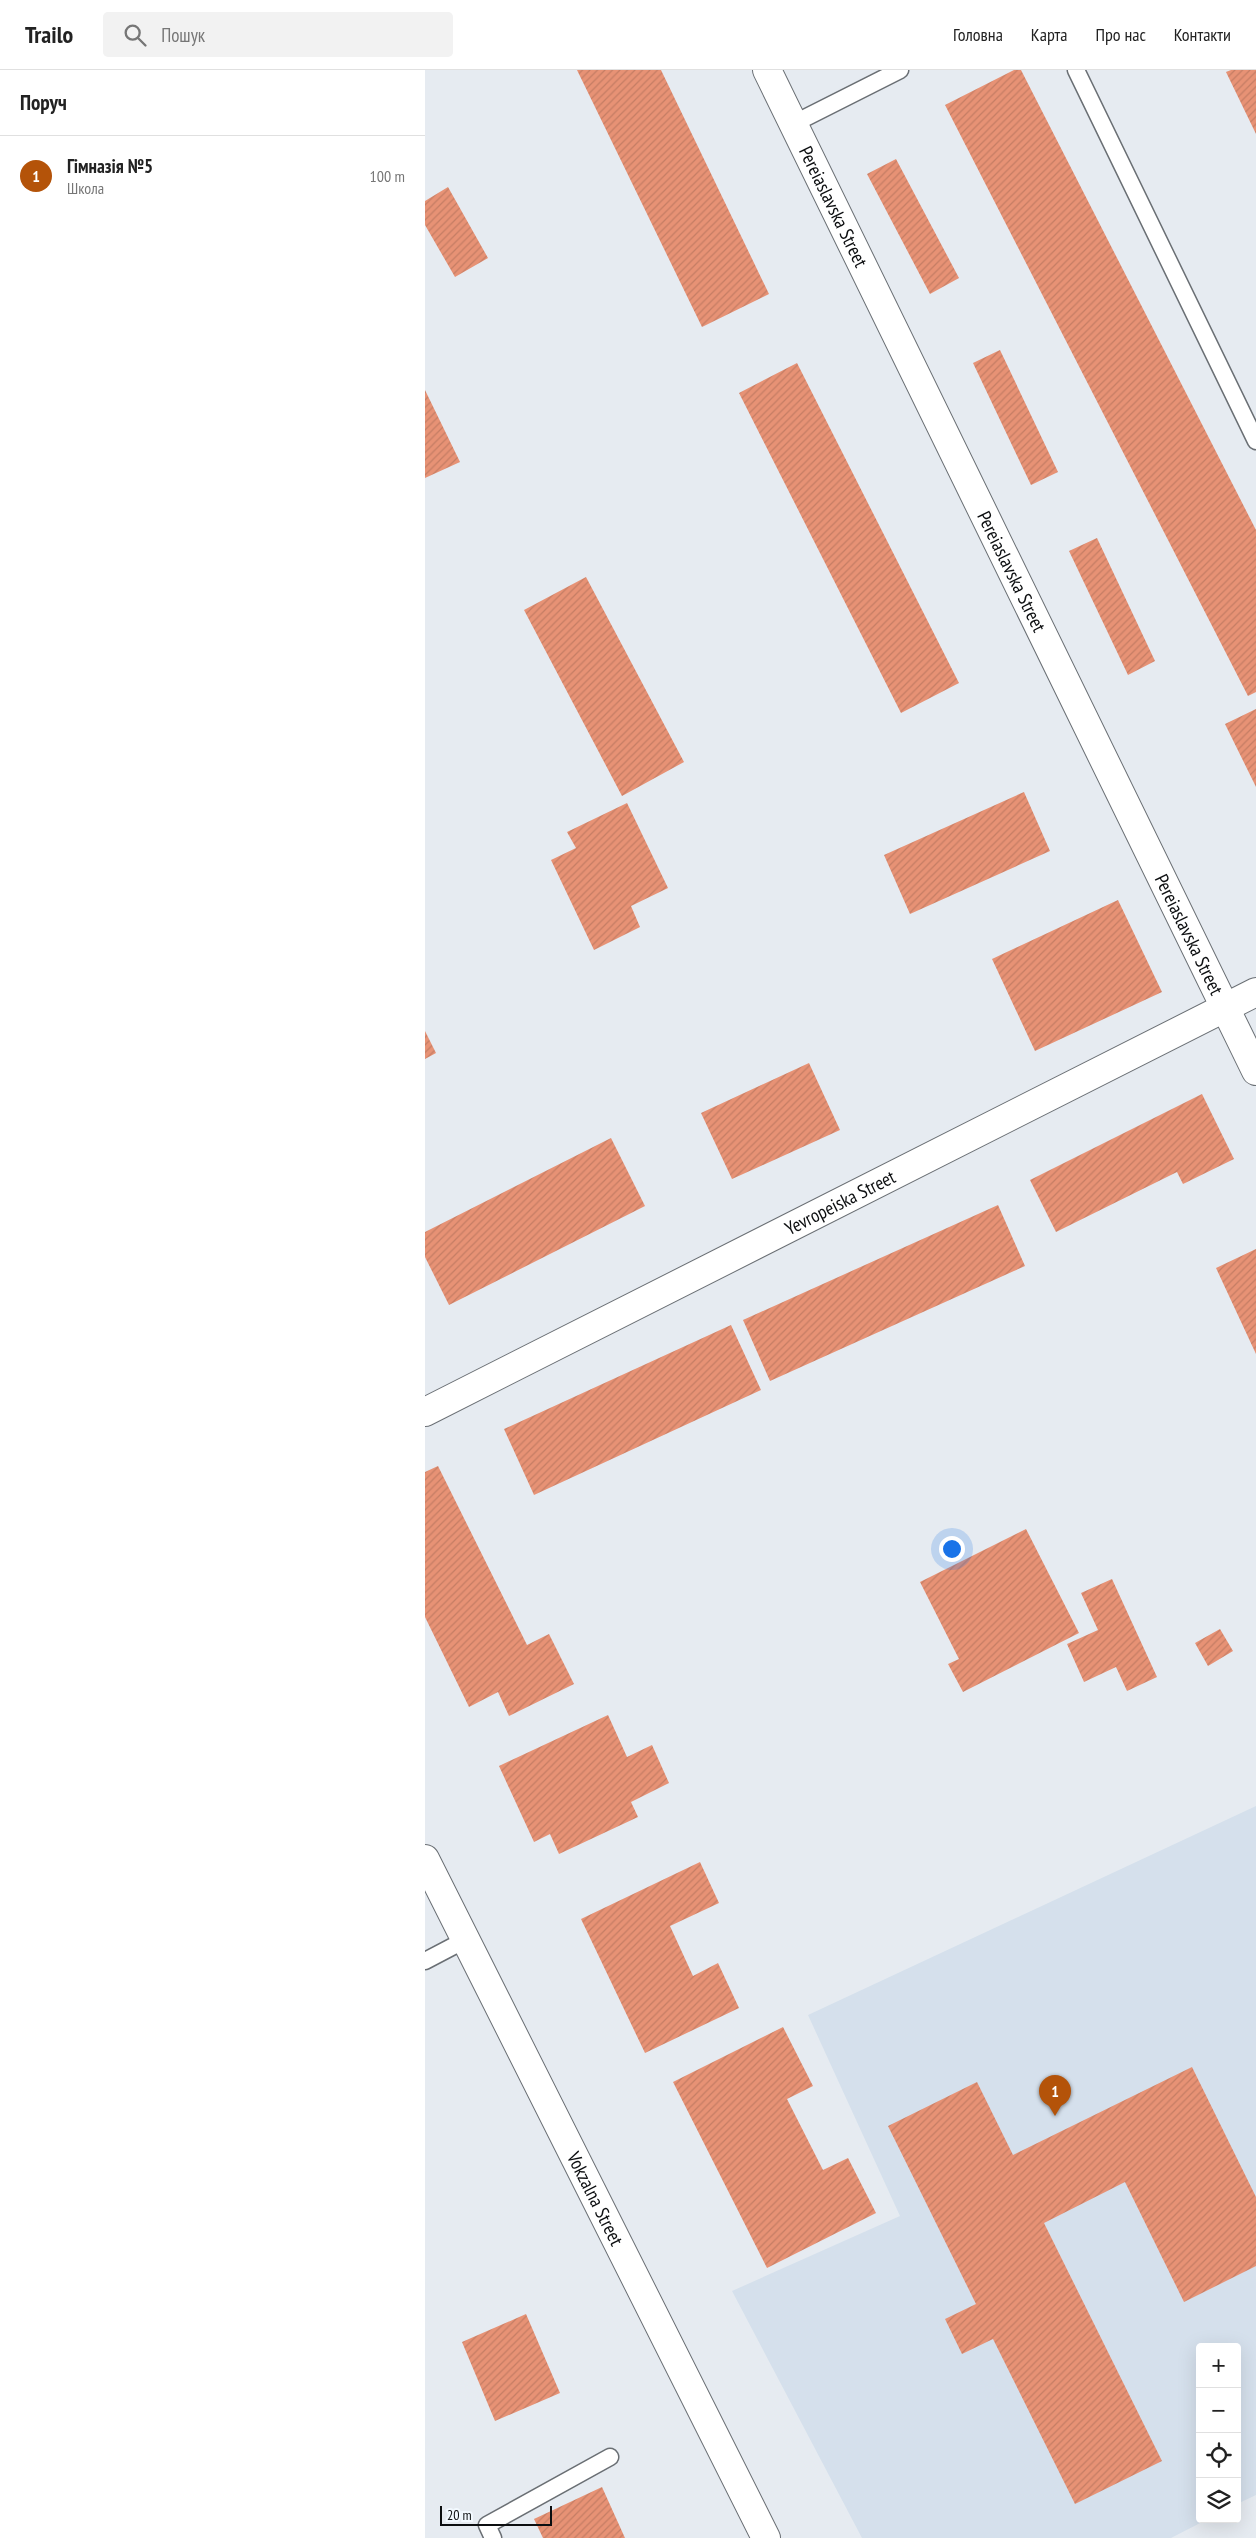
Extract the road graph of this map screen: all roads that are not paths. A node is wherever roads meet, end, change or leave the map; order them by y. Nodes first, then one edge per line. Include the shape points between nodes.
1 (767, 70) edge
2 (900, 70) edge
3 (1076, 70) edge
4 (793, 124) junction
5 (1256, 441) edge
6 (1256, 992) edge
7 (1223, 1008) junction
8 (1256, 1071) edge
9 (425, 1412) edge
10 (425, 1859) edge
11 (465, 1940) junction
12 (425, 1961) edge
13 (610, 2457) dead end
14 (493, 2538) edge
15 (766, 2538) edge

1 - 4 street, Pereiaslavska Street
2 - 4 lane
3 - 5 lane
4 - 7 street, Pereiaslavska Street
6 - 7 street, Yevropeiska Street
7 - 8 street, Pereiaslavska Street
7 - 9 street, Yevropeiska Street
10 - 11 street, Vokzalna Street
11 - 12 lane
11 - 15 street, Vokzalna Street
13 - 14 lane via 487,2524

